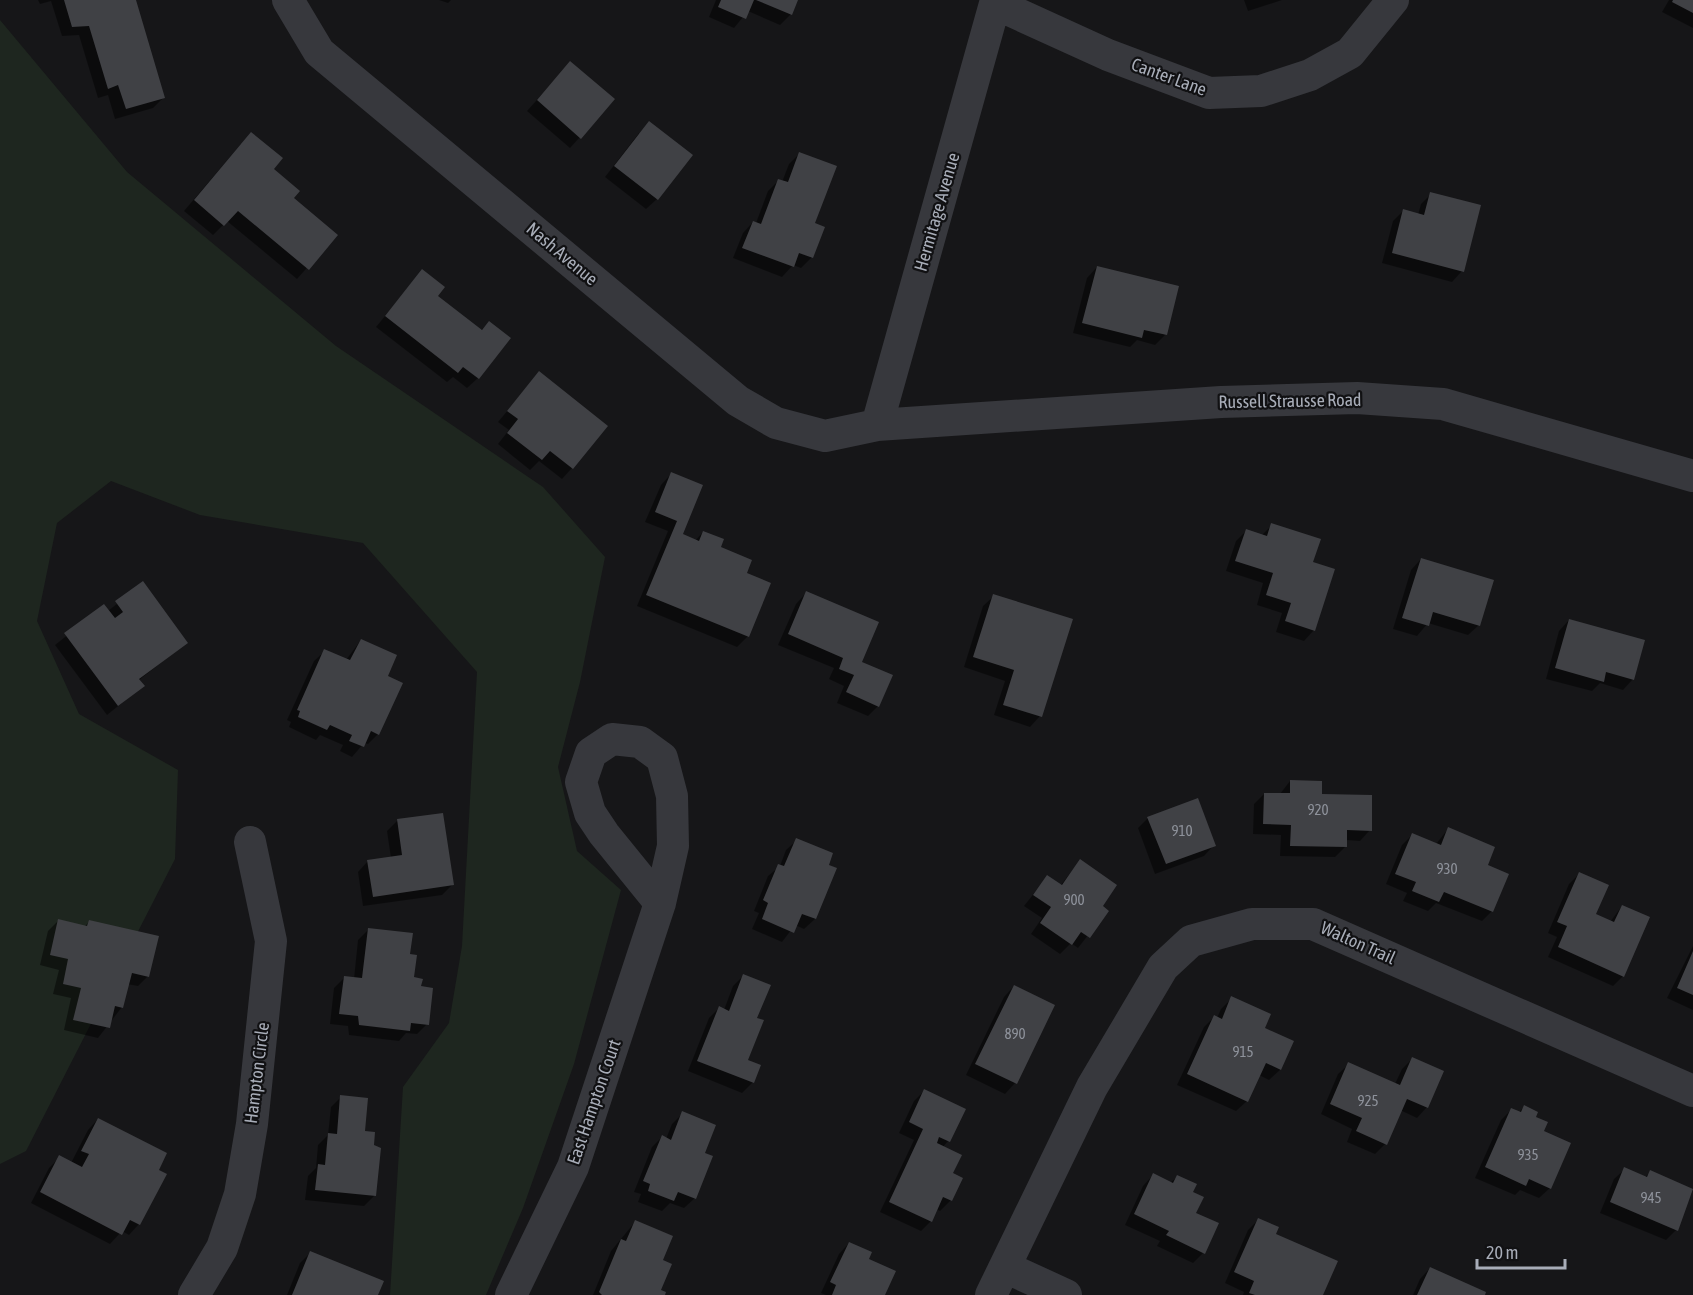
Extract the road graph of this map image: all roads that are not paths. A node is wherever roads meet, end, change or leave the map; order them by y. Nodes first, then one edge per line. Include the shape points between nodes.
1 (288, 0) edge
2 (1393, 0) edge
3 (996, 2) edge
4 (877, 425) junction
5 (1693, 476) edge
6 (250, 842) dead end
7 (660, 903) junction
8 (1693, 1090) edge
9 (1005, 1267) junction
10 (194, 1295) edge
11 (511, 1295) edge
12 (991, 1295) edge
13 (1066, 1295) edge

1 - 4 street, Nash Avenue via 320,52 738,401 776,423 825,436
2 - 3 street, Canter Lane via 1350,53 1310,75 1261,91 1209,93 1108,55
3 - 4 street, Hermitage Avenue
4 - 5 street, Russell Strausse Road via 1221,402 1356,398 1443,404
6 - 10 street, Hampton Circle via 271,941 252,1124 240,1194 222,1248
7 - 7 street, East Hampton Court via 604,834 587,802 582,783 591,753 612,739 640,742 662,758 672,796 673,846
7 - 11 street, East Hampton Court via 573,1167
8 - 9 street, Walton Trail via 1313,924 1252,924 1191,941 1163,967 1092,1087
9 - 12 street, Walton Trail
9 - 13 street

